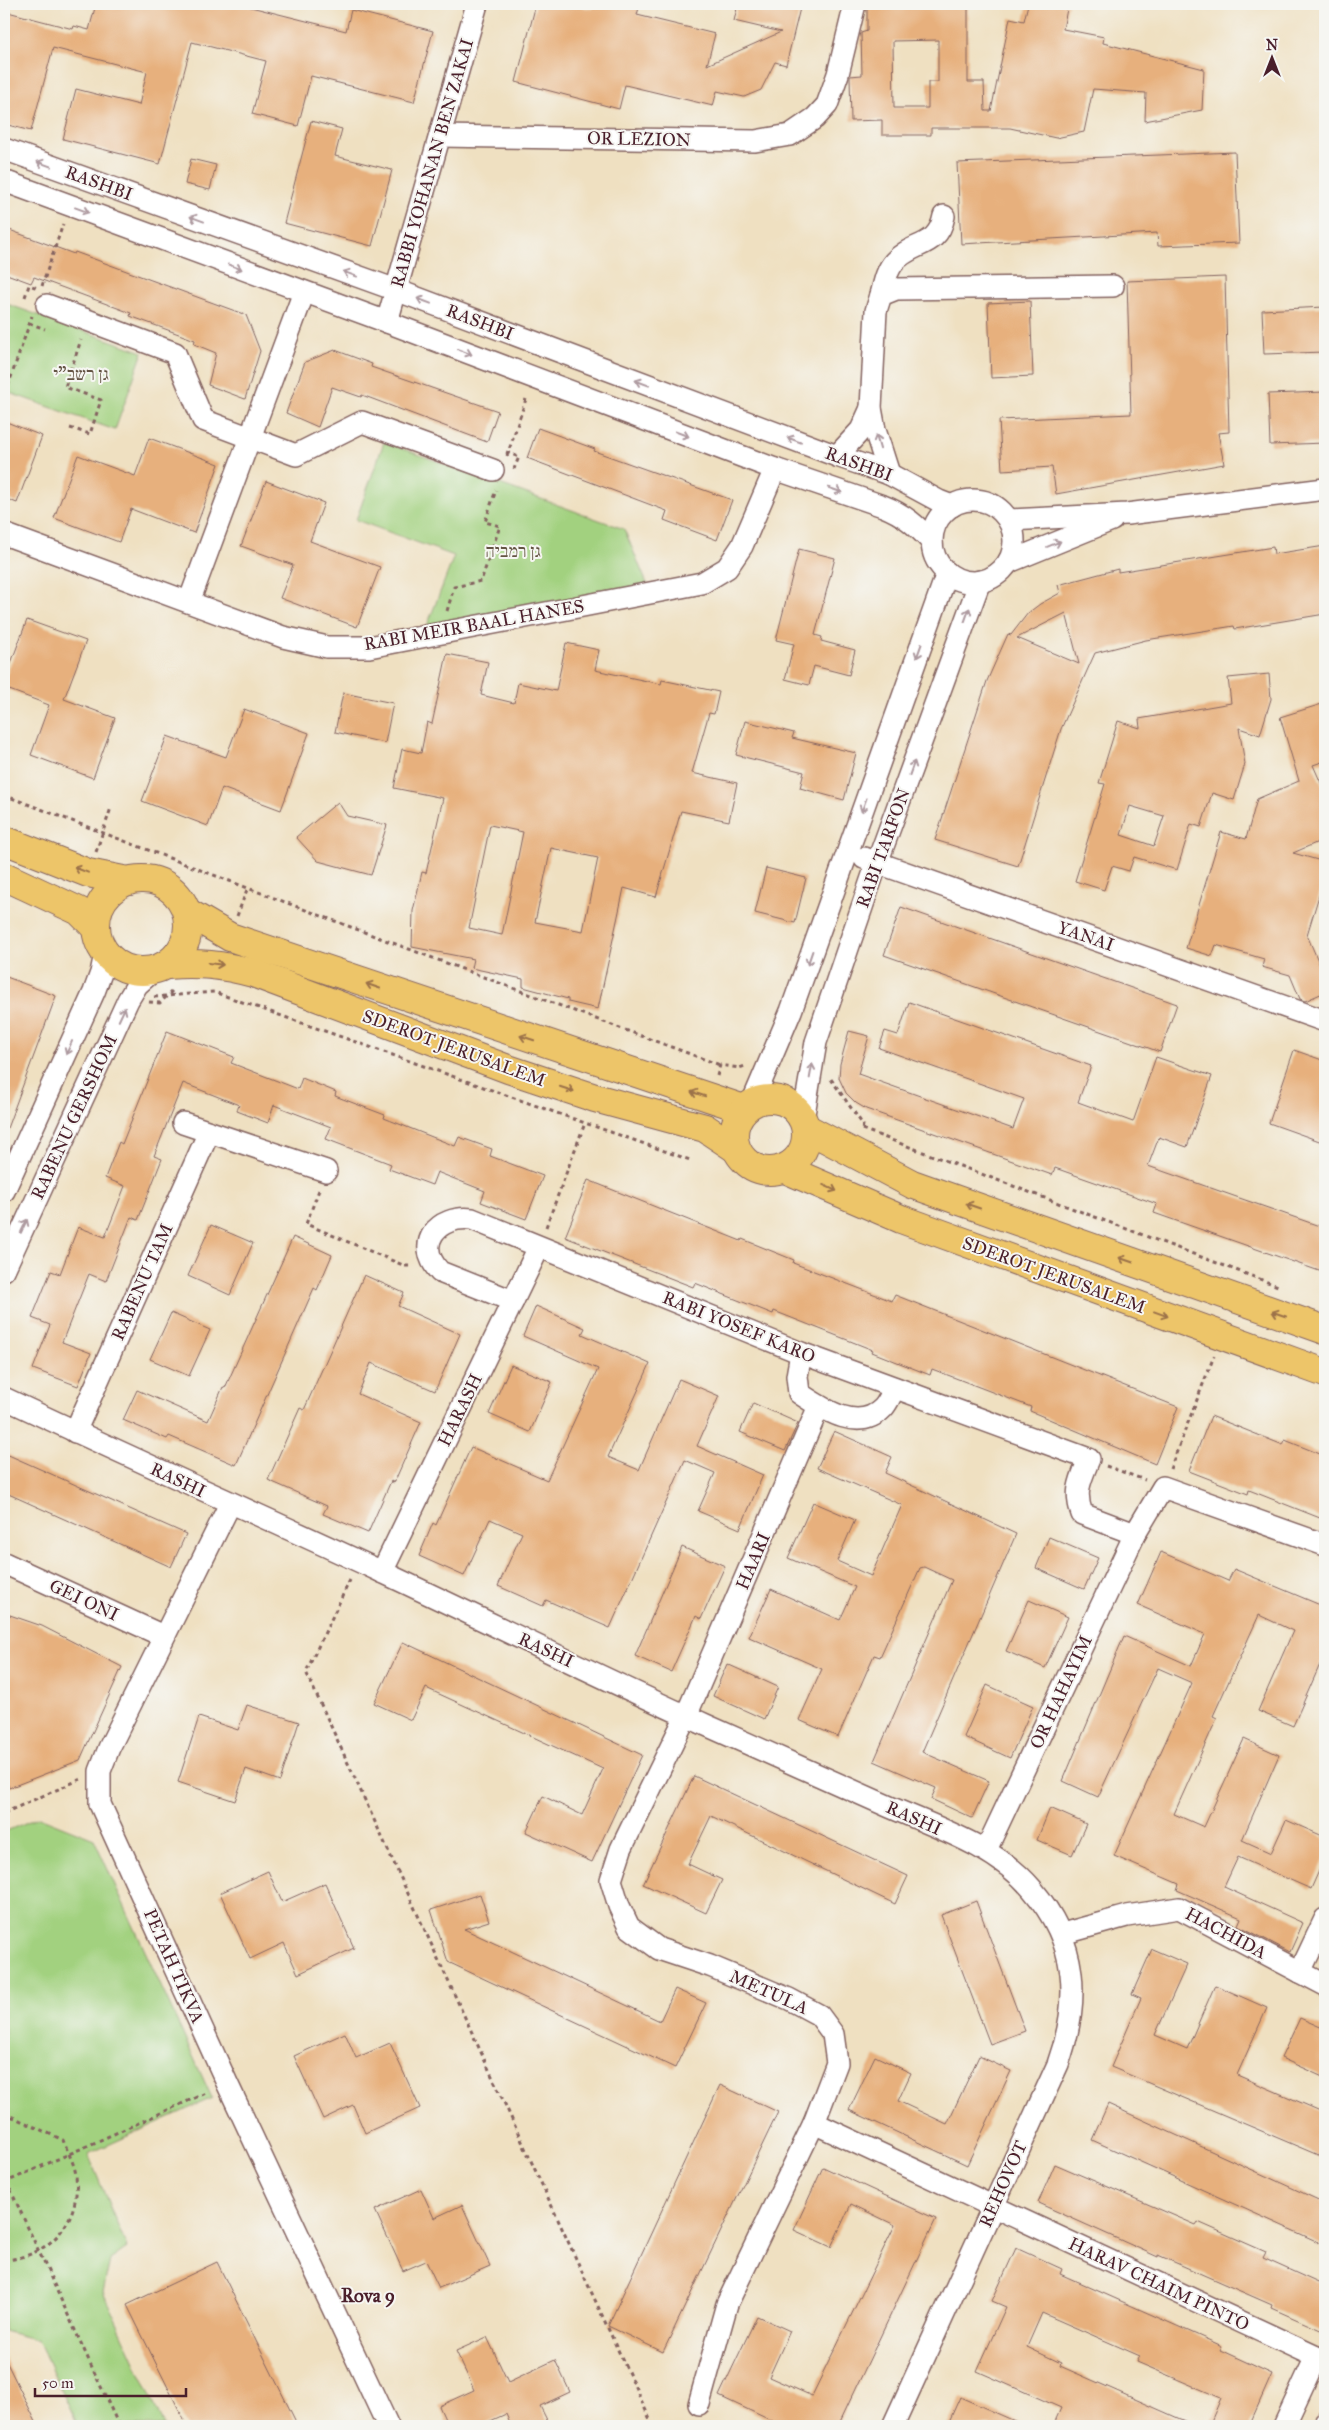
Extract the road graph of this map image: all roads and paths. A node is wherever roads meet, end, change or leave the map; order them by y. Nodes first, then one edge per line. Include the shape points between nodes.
1 (477, 4) edge
2 (855, 4) edge
3 (440, 136) junction
4 (4, 149) edge
5 (4, 181) edge
6 (944, 216) dead end
7 (1113, 286) dead end
8 (396, 290) junction
9 (304, 292) junction
10 (881, 295) junction
11 (47, 305) dead end
12 (386, 322) junction
13 (81, 340) dead end
14 (533, 378) junction
15 (871, 408) junction
16 (70, 428) dead end
17 (250, 438) junction
18 (837, 456) junction
19 (775, 469) junction
20 (499, 470) junction
21 (889, 474) junction
22 (1325, 488) edge
23 (952, 506) junction
24 (1126, 514) junction
25 (1009, 520) junction
26 (4, 534) edge
27 (932, 542) junction
28 (1009, 562) junction
29 (947, 573) junction
30 (980, 581) junction
31 (189, 602) junction
32 (440, 633) junction
33 (4, 795) edge
34 (111, 808) dead end
35 (103, 833) junction
36 (4, 840) edge
37 (847, 852) junction
38 (877, 863) junction
39 (88, 873) junction
40 (4, 876) edge
41 (128, 881) junction
42 (248, 887) junction
43 (187, 912) junction
44 (96, 928) junction
45 (230, 937) junction
46 (105, 954) junction
47 (166, 974) junction
48 (167, 996) junction
49 (128, 1000) junction
50 (1325, 1021) edge
51 (720, 1065) dead end
52 (595, 1098) junction
53 (748, 1106) junction
54 (183, 1123) dead end
55 (804, 1124) junction
56 (585, 1125) junction
57 (862, 1129) dead end
58 (209, 1132) junction
59 (735, 1148) junction
60 (690, 1160) dead end
61 (785, 1169) junction
62 (326, 1171) joint
63 (4, 1191) edge
64 (539, 1247) junction
65 (433, 1265) junction
66 (4, 1270) edge
67 (1283, 1288) dead end
68 (513, 1301) junction
69 (1325, 1330) edge
70 (1221, 1336) junction
71 (801, 1353) junction
72 (1325, 1373) edge
73 (895, 1388) junction
74 (6, 1397) edge
75 (820, 1406) junction
76 (75, 1432) junction
77 (1089, 1460) junction
78 (1163, 1487) junction
79 (230, 1504) junction
80 (1135, 1534) junction
81 (1325, 1546) edge
82 (358, 1562) junction
83 (4, 1563) edge
84 (382, 1572) junction
85 (163, 1636) junction
86 (686, 1716) junction
87 (100, 1772) junction
88 (4, 1813) edge
89 (986, 1850) junction
90 (1325, 1919) edge
91 (1062, 1934) junction
92 (1300, 1972) junction
93 (1325, 1985) edge
94 (227, 2084) junction
95 (4, 2113) edge
96 (814, 2122) junction
97 (69, 2154) junction
98 (5, 2182) edge
99 (993, 2207) junction
100 (38, 2249) junction
101 (4, 2260) edge
102 (1320, 2359) edge
103 (699, 2404) dead end
104 (119, 2426) edge
105 (388, 2426) edge
106 (653, 2426) edge
107 (894, 2426) edge
108 (1284, 2426) edge

1 - 3 street, RABBI YOHANAN BEN ZAKAI
2 - 3 street, OR LEZION via 827,105 815,118 790,135 754,142
3 - 8 street, RABBI YOHANAN BEN ZAKAI
8 -> 4 street, RASHBI
5 -> 9 street, RASHBI
6 - 10 street via 941,230 928,242 904,253 894,262 887,272
7 - 10 street via 896,289
8 - 12 street, RABBI YOHANAN BEN ZAKAI
18 -> 8 street, RASHBI
9 - 12 street, RASHBI
9 - 17 street
10 - 15 street via 876,311
11 - 17 street via 175,353 203,420
12 -> 14 street, RASHBI
13 - 16 path via 65,388 101,400 90,434
14 -> 19 street, RASHBI
14 - 20 path
15 - 18 street via 861,430
21 -> 15 street
17 - 20 street via 296,455 362,422
17 - 31 street
18 - 21 street, RASHBI
19 -> 27 street, RASHBI via 898,512
19 - 32 street, RABI MEIR BAAL HANES via 742,546 727,568 702,583
20 - 32 path via 485,522 500,526 481,581 454,587
21 - 23 street, RASHBI
22 - 24 street
23 - 25 street via 976,500 989,503
23 - 27 street via 936,522
24 - 25 street
28 -> 24 street
25 - 28 street via 1014,541
26 - 31 street, RABI MEIR BAAL HANES
27 - 29 street via 934,554
28 - 30 street via 991,578
29 - 30 street via 957,579
29 -> 37 street, RABI TARFON
38 -> 30 street, RABI TARFON
31 - 32 street, RABI MEIR BAAL HANES via 283,637 327,647 369,647
33 - 35 path
34 - 35 path
35 - 39 path
35 - 42 path
39 -> 36 main road
37 - 38 street, YANAI
37 -> 53 street, RABI TARFON via 791,1011
38 - 50 street, YANAI
55 -> 38 street, RABI TARFON via 816,1042
39 - 41 main road
40 - 44 main road via 79,910
41 - 43 main road via 152,880 164,884 174,891
41 - 44 main road via 104,899 98,910
42 - 45 path
42 - 51 path via 391,944
43 - 45 main road, SDEROT JERUSALEM
43 - 47 main road via 188,930 184,947
44 - 46 main road
53 -> 45 main road, SDEROT JERUSALEM
46 - 47 main road via 122,967
46 -> 63 street, RABENU GERSHOM via 94,992
47 - 48 path
47 - 49 street, RABENU GERSHOM via 137,985
47 -> 52 main road, SDEROT JERUSALEM via 198,962 253,973 508,1069
48 - 49 path
48 - 49 path via 160,1003
48 - 56 path via 214,992
66 -> 49 street, RABENU GERSHOM
52 - 56 path
52 - 59 main road, SDEROT JERUSALEM via 705,1128
53 - 55 main road via 772,1099 781,1101 790,1105
53 - 59 main road via 734,1127
54 - 58 street
55 - 61 main road via 804,1148
69 -> 55 main road via 912,1184
56 - 60 path
56 - 64 path
57 - 67 path
58 - 62 street
58 - 76 street, RABENU TAM
59 - 61 main road via 745,1162 760,1171
61 -> 70 main road, SDEROT JERUSALEM via 901,1219
62 - 65 path via 306,1224 405,1266
64 - 65 street, RABI YOSEF KARO via 472,1220 458,1218 444,1222 430,1239
64 - 68 street, HARASH
64 - 71 street, RABI YOSEF KARO
65 - 68 street via 440,1272
68 - 84 street, HARASH
70 - 72 main road, SDEROT JERUSALEM
70 - 78 path
71 - 73 street, RABI YOSEF KARO
71 - 75 street via 797,1376 799,1393
73 - 75 street via 884,1408 868,1419 840,1417
73 - 77 street, RABI YOSEF KARO
74 - 76 street, RASHI
75 - 86 street, HAARI
76 - 79 street, RASHI
77 - 78 path
77 - 80 street via 1079,1482 1076,1500 1082,1514
78 - 80 street, OR HAHAYIM
78 - 81 street
79 - 82 street, RASHI
79 - 85 street, PETAH TIKVA
80 - 89 street, OR HAHAYIM
82 - 84 street, RASHI
82 - 106 path via 306,1672
83 - 85 street, GEI ONI
84 - 86 street, RASHI
85 - 87 street, PETAH TIKVA via 108,1748
86 - 89 street, RASHI
86 - 96 street, METULA via 621,1849 611,1880 618,1906 630,1927 659,1949 710,1966 819,2015 833,2034 837,2063
87 - 88 path
87 - 94 street, PETAH TIKVA via 100,1804
89 - 91 street, RASHI via 1031,1887
90 - 92 street
91 - 92 street, HACHIDA via 1126,1916 1179,1908
91 - 99 street, REHOVOT via 1070,1959 1073,1986 1068,2036
92 - 93 street, HACHIDA
94 - 97 path
94 - 105 street, PETAH TIKVA
95 - 97 path via 62,2140
96 - 99 street, HARAV CHAIM PINTO
96 - 103 street, METULA via 727,2304
97 - 98 path
97 - 100 path via 76,2174 76,2197 70,2220 57,2239
98 - 100 path
99 - 102 street, HARAV CHAIM PINTO
99 - 107 street, REHOVOT
100 - 101 path
100 - 104 path
102 - 108 street

